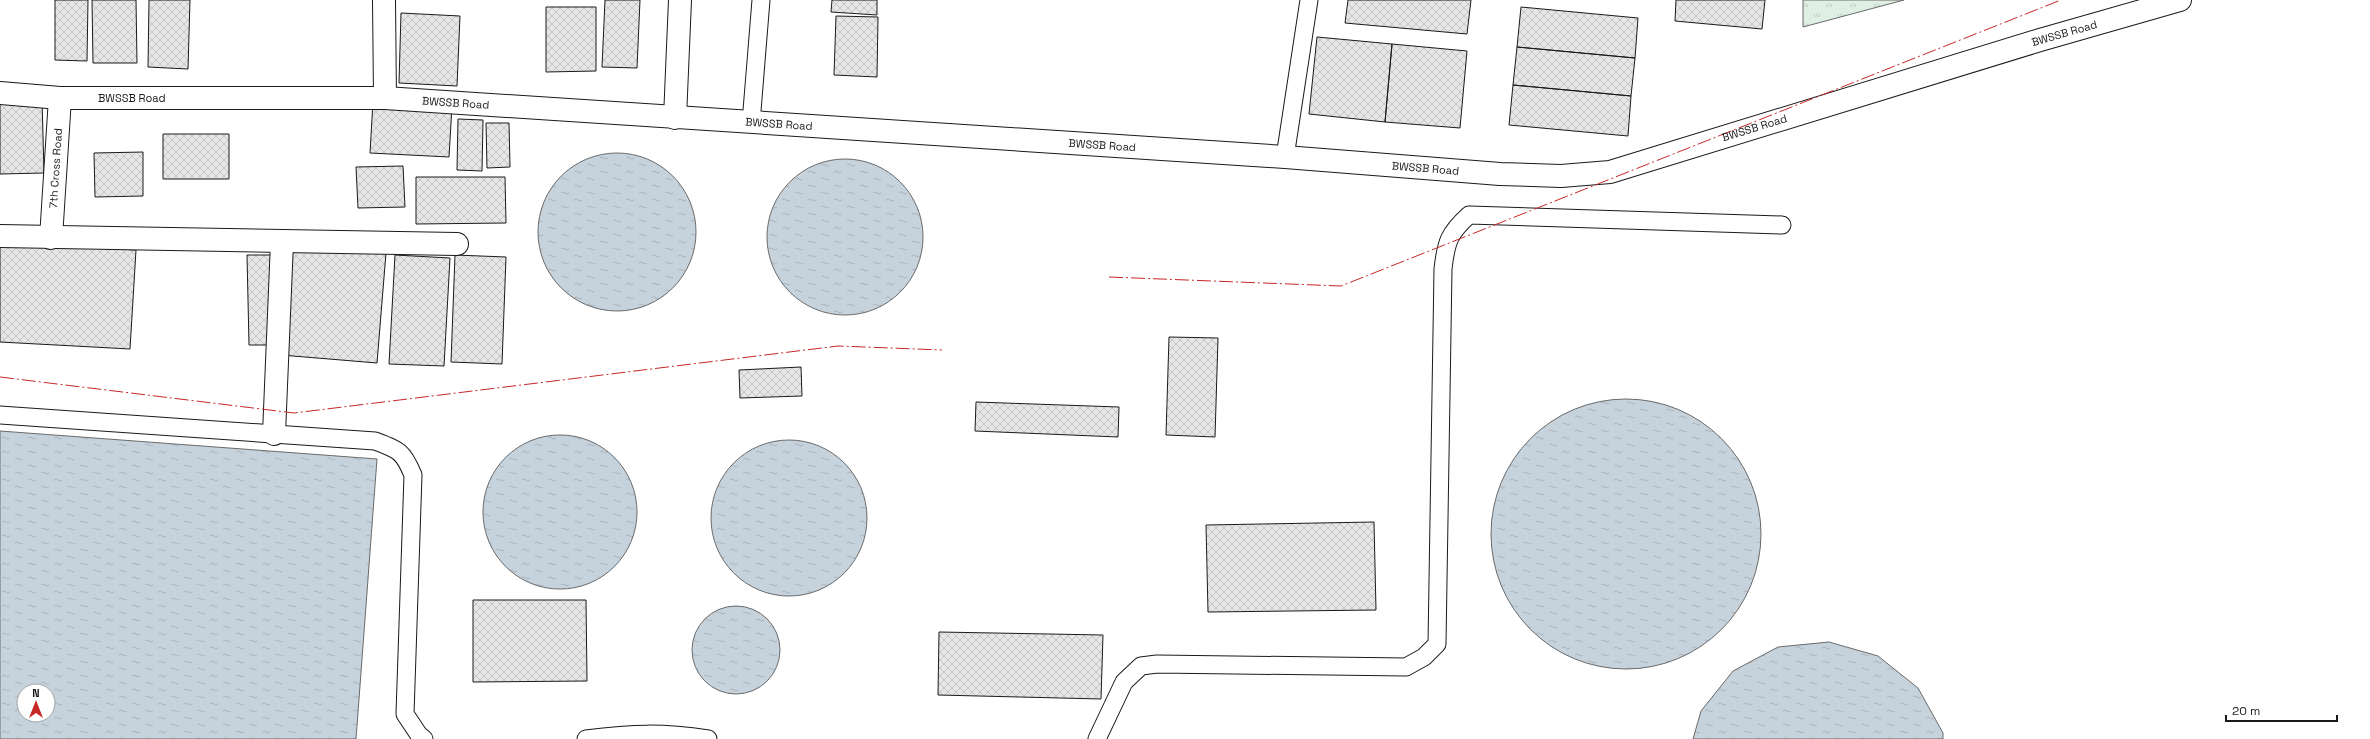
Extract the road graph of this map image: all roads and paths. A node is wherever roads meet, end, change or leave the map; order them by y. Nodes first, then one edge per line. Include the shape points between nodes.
1 (384, 0) edge
2 (680, 0) edge
3 (761, 0) edge
4 (1309, 0) edge
5 (2180, 0) edge
6 (0, 93) edge
7 (60, 98) junction
8 (385, 98) junction
9 (675, 118) junction
10 (751, 123) junction
11 (1285, 156) junction
12 (1782, 225) dead end
13 (0, 236) edge
14 (51, 238) junction
15 (282, 242) junction
16 (457, 244) dead end
17 (0, 415) edge
18 (274, 434) junction
19 (424, 739) edge
20 (586, 739) edge
21 (708, 739) edge
22 (1097, 739) edge

1 - 8 street
2 - 9 street
3 - 10 lane
4 - 11 lane
5 - 11 street, BWSSB Road via 2040,40 1610,172 1561,176 1500,174
6 - 7 street, BWSSB Road
7 - 8 street, BWSSB Road
7 - 14 street, 7th Cross Road
8 - 9 street, BWSSB Road
9 - 10 street, BWSSB Road
10 - 11 street, BWSSB Road
12 - 22 lane via 1469,215 1453,230 1442,269 1437,644 1424,657 1406,666 1141,666 1124,682
13 - 14 street
14 - 15 street
15 - 16 street
15 - 18 street
17 - 18 lane
18 - 19 lane via 375,441 394,448 406,458 412,475 405,714
20 - 21 lane via 632,733 667,733

